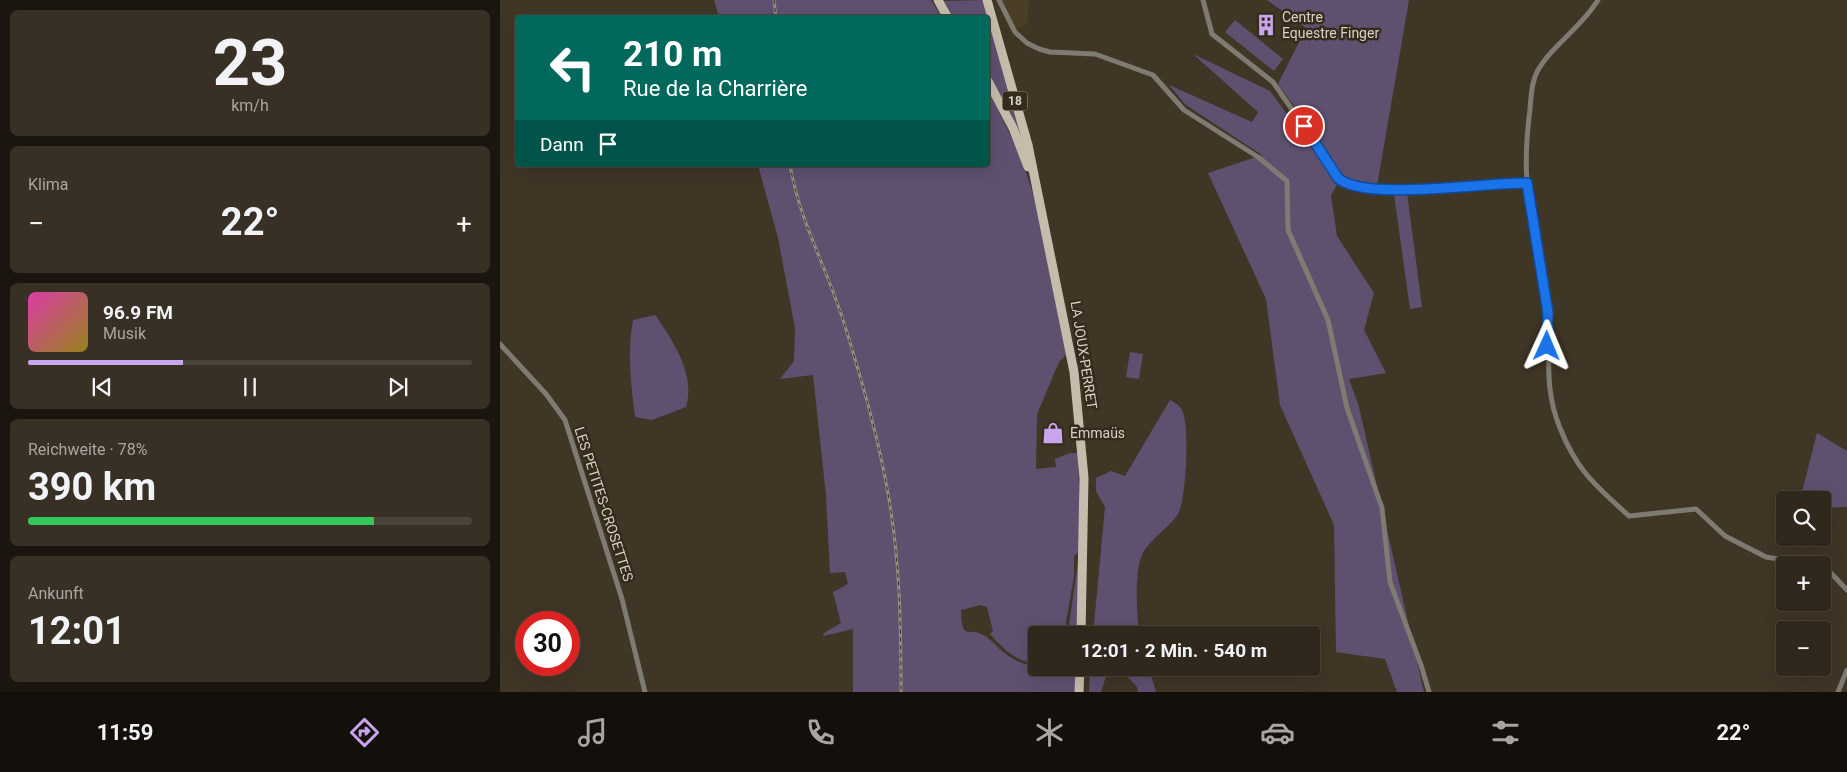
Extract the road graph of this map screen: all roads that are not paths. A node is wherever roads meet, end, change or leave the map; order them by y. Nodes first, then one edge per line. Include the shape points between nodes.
1 (938, 0) edge
2 (987, 0) edge
3 (999, 0) edge
4 (1203, 0) edge
5 (1598, 0) edge
6 (946, 15) edge
7 (990, 85) edge
8 (1527, 183) junction
9 (1040, 202) junction
10 (500, 344) edge
11 (1776, 559) edge
12 (1831, 573) edge
13 (1847, 590) edge
14 (1081, 626) edge
15 (1847, 670) edge
16 (1080, 676) edge
17 (645, 692) edge
18 (1079, 692) edge
19 (1429, 692) edge
20 (1838, 692) edge

1 - 6 main road
2 - 9 main road, LA JOUX-PERRET / 18 via 1028,144
3 - 19 street via 1018,36 1039,49 1095,54 1154,75 1184,110 1287,181 1288,230 1328,320 1347,408 1382,508 1390,582
4 - 8 street via 1212,34 1273,82 1343,183 1364,189 1393,190
5 - 8 street via 1537,72 1527,134
7 - 9 main road, LA JOUX-PERRET / 18 via 1013,128
8 - 11 street via 1548,313 1546,363 1552,401 1573,459 1594,485 1629,516 1696,509 1725,536 1766,557
9 - 14 main road, LA JOUX-PERRET / 18 via 1070,347 1081,427 1084,514
10 - 17 street, LES PETITES-CROSETTES via 565,420 622,598
12 - 13 street
15 - 20 street
16 - 18 main road

